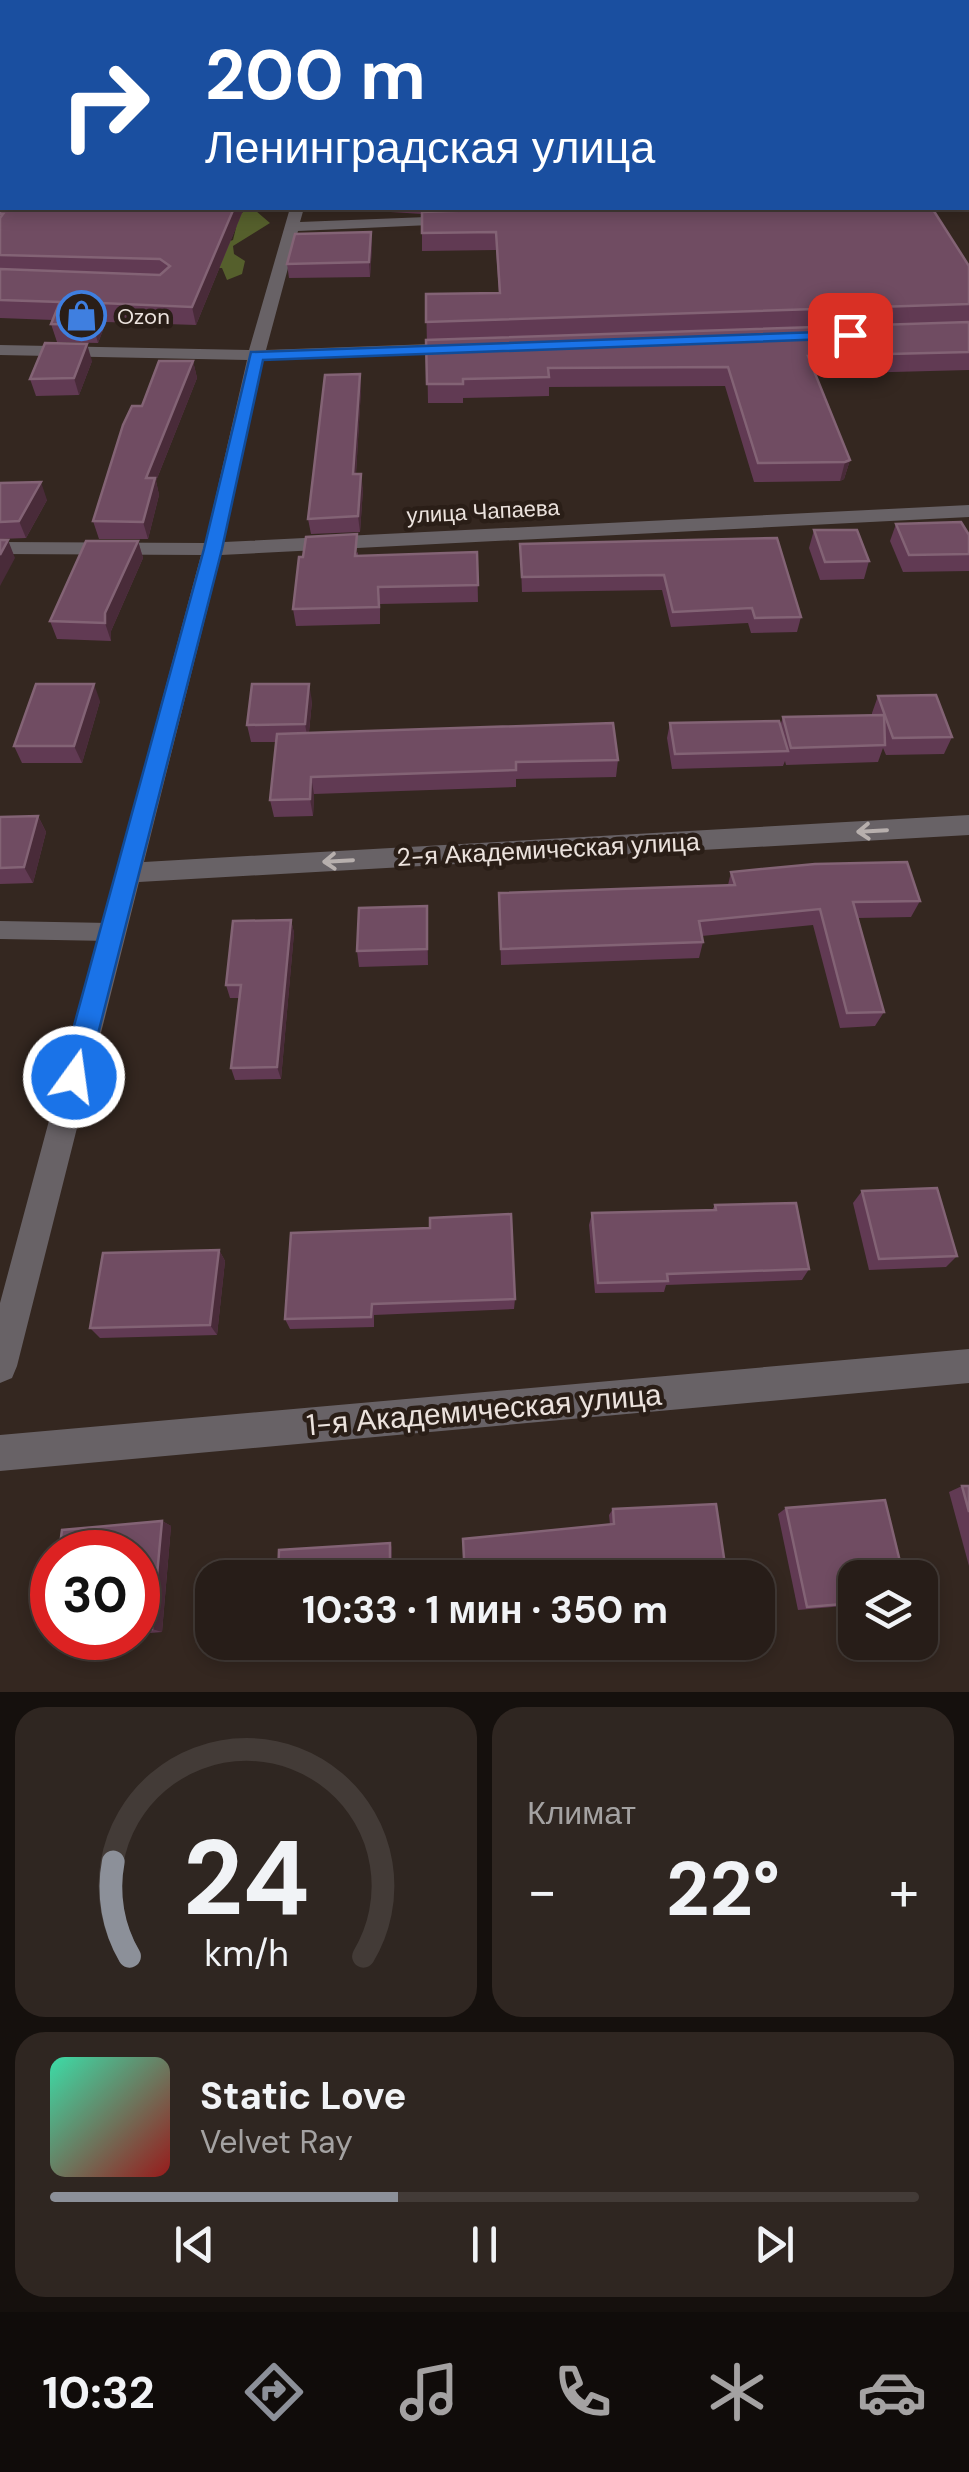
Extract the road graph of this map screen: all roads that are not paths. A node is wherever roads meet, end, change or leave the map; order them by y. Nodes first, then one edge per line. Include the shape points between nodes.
1 (295, 217) edge
2 (468, 220) edge
3 (474, 348) edge
4 (0, 350) edge
5 (256, 356) junction
6 (969, 512) edge
7 (0, 548) edge
8 (213, 549) junction
9 (969, 826) edge
10 (126, 873) junction
11 (0, 930) edge
12 (110, 932) junction
13 (0, 1366) edge
14 (969, 1366) edge
15 (0, 1453) edge

1 - 2 street
1 - 5 street
3 - 5 street
4 - 5 street
5 - 8 street
6 - 8 street, улица Чапаева
7 - 8 street, улица Чапаева
8 - 10 street
9 -> 10 street, 2-я Академическая улица
10 - 12 street
11 - 12 lane
12 - 13 street
14 - 15 street, 1-я Академическая улица

